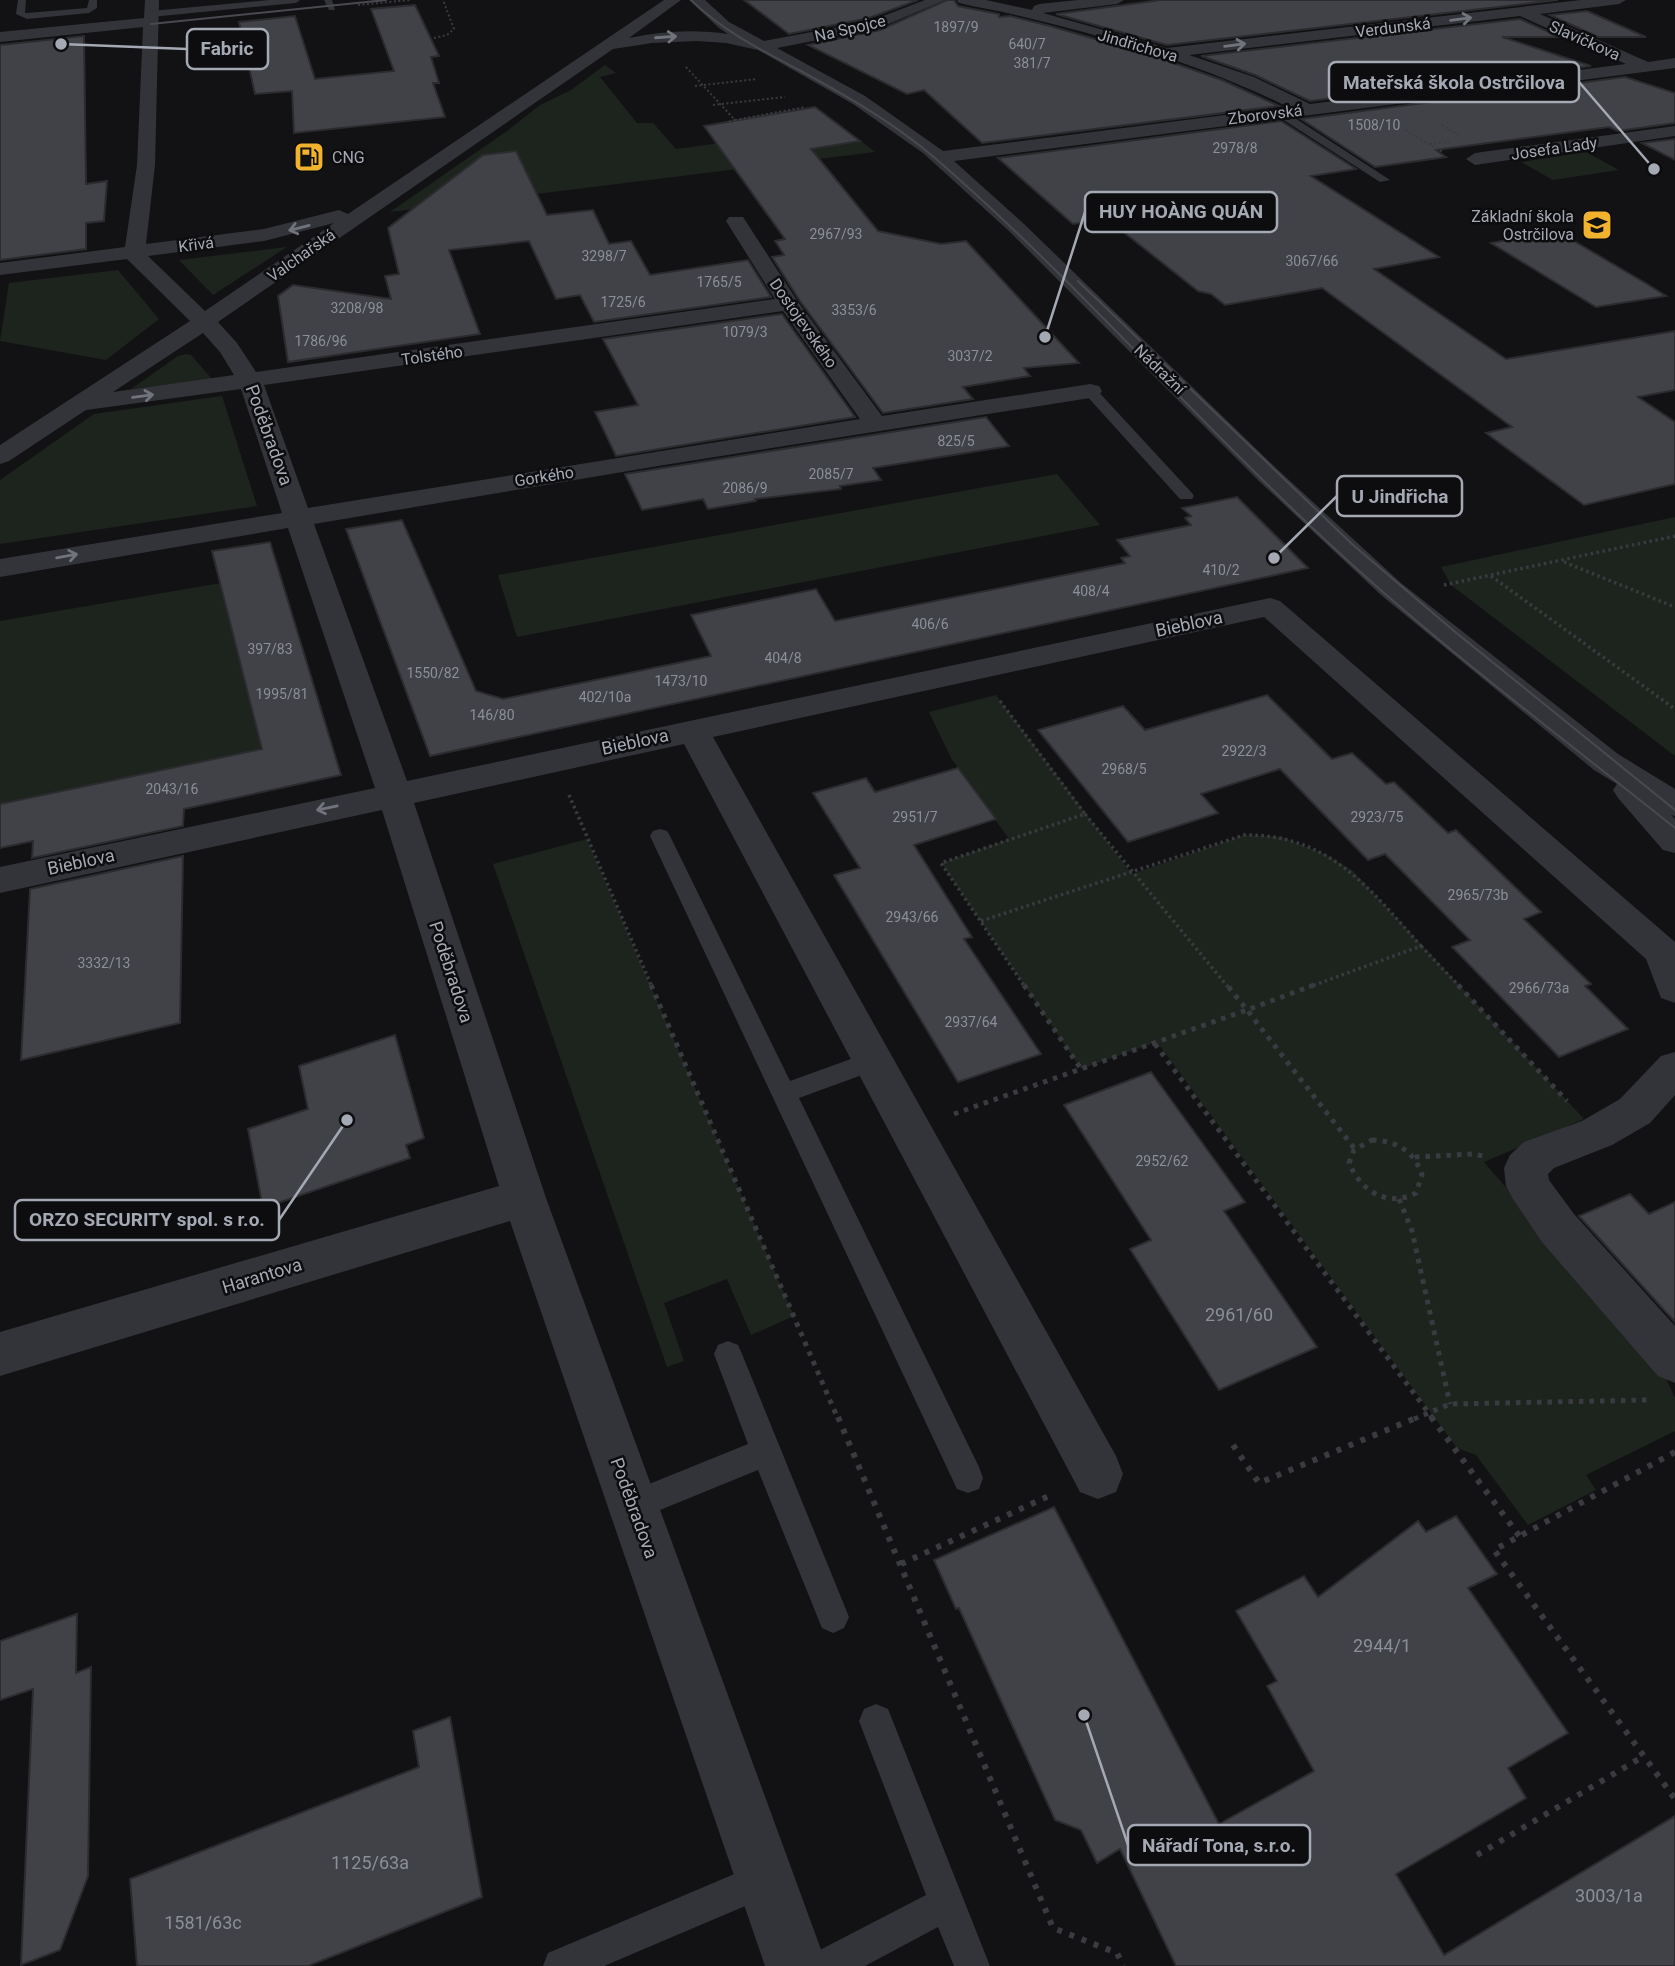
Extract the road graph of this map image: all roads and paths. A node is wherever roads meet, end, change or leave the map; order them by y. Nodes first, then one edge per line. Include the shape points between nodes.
1 (22, 0) edge
2 (93, 0) edge
3 (296, 0) edge
4 (443, 0) edge
5 (674, 0) edge
6 (696, 0) edge
7 (938, 0) edge
8 (964, 0) edge
9 (1117, 0) edge
10 (1496, 0) edge
11 (1619, 0) edge
12 (1019, 11) junction
13 (1521, 11) junction
14 (151, 12) edge
15 (0, 37) edge
16 (434, 38) dead end
17 (760, 46) junction
18 (600, 51) junction
19 (1167, 53) junction
20 (1675, 63) edge
21 (685, 66) dead end
22 (1645, 66) junction
23 (767, 77) dead end
24 (1675, 80) edge
25 (702, 85) junction
26 (695, 86) dead end
27 (786, 97) dead end
28 (720, 104) junction
29 (712, 105) dead end
30 (816, 105) dead end
31 (1306, 109) junction
32 (1280, 113) junction
33 (1432, 119) dead end
34 (735, 120) junction
35 (728, 121) dead end
36 (1406, 131) dead end
37 (1675, 131) edge
38 (1496, 156) junction
39 (939, 157) junction
40 (1452, 158) dead end
41 (1475, 159) dead end
42 (1384, 180) dead end
43 (386, 196) junction
44 (736, 221) dead end
45 (133, 252) junction
46 (0, 269) edge
47 (789, 304) junction
48 (205, 321) junction
49 (250, 381) junction
50 (1090, 391) joint
51 (75, 405) junction
52 (875, 423) junction
53 (0, 456) edge
54 (1186, 496) dead end
55 (299, 516) junction
56 (1675, 536) edge
57 (1563, 561) junction
58 (0, 568) edge
59 (1490, 575) junction
60 (1436, 586) dead end
61 (1675, 607) edge
62 (977, 670) junction
63 (1675, 709) edge
64 (693, 730) junction
65 (554, 759) junction
66 (1606, 762) junction
67 (394, 793) junction
68 (1675, 804) edge
69 (1085, 814) junction
70 (660, 836) dead end
71 (1675, 841) edge
72 (1132, 874) junction
73 (0, 880) edge
74 (981, 921) junction
75 (1421, 946) junction
76 (1675, 988) edge
77 (1247, 1010) junction
78 (1155, 1044) junction
79 (873, 1061) junction
80 (1675, 1068) edge
81 (1081, 1069) junction
82 (784, 1093) junction
83 (911, 1130) junction
84 (1597, 1133) junction
85 (1354, 1148) junction
86 (1414, 1157) junction
87 (1525, 1168) junction
88 (524, 1198) junction
89 (1399, 1199) junction
90 (0, 1354) edge
91 (729, 1354) dead end
92 (1668, 1380) edge
93 (1450, 1404) junction
94 (1429, 1413) junction
95 (1233, 1446) dead end
96 (766, 1452) junction
97 (1675, 1452) edge
98 (1098, 1474) joint
99 (968, 1478) dead end
100 (633, 1506) junction
101 (1520, 1537) junction
102 (901, 1564) junction
103 (834, 1617) dead end
104 (876, 1721) dead end
105 (1644, 1756) junction
106 (1675, 1799) edge
107 (1477, 1855) dead end
108 (765, 1879) junction
109 (947, 1903) junction
110 (561, 1966) edge
111 (796, 1966) edge
112 (827, 1966) edge
113 (972, 1966) edge
114 (1123, 1966) edge

1 - 2 lane via 20,14 27,16 89,10
3 - 14 lane
4 - 16 path via 454,29
5 - 18 street, Valchařská
6 - 17 street, Nádražní via 717,21
7 - 17 street, Na Spojce via 874,25
8 - 12 street, Jindřichova
9 - 12 street
10 - 13 street, Slavíčkova
11 - 13 street, Verdunská
12 - 19 street, Jindřichova
19 -> 13 street, Verdunská
13 - 22 street, Slavíčkova
14 - 15 street
14 - 45 street via 146,166
18 -> 17 street, Valchařská via 637,40 682,36 726,38
17 - 39 street, Nádražní via 875,110
18 - 43 street, Valchařská
19 - 31 street, Jindřichova via 1248,80
20 - 22 street, Zborovská
21 - 25 path
22 - 24 street, Slavíčkova
22 - 31 street, Zborovská
23 - 25 path
25 - 26 path
25 - 28 path
27 - 28 path
28 - 29 path
28 - 34 path
30 - 34 path
31 - 32 street, Zborovská
32 - 39 street, Zborovská
32 - 42 lane
33 - 38 path
34 - 35 path
36 - 40 path
37 - 38 street, Josefa Lady
38 - 41 street, Josefa Lady
39 - 66 street, Nádražní via 1343,546
43 -> 45 street, Křivá via 337,217 289,230
43 - 48 street, Valchařská
44 - 47 street, Dostojevského
45 - 46 street, Křivá
45 - 48 street, Poděbradova
47 - 49 street, Tolstého
47 - 52 street, Dostojevského
48 - 49 street, Poděbradova
48 - 51 street, Valchařská
51 -> 49 street, Tolstého
49 - 55 street, Poděbradova
50 - 52 street, Gorkého
50 - 54 lane
51 - 53 street, Valchařská
52 - 55 street, Gorkého
58 -> 55 street, Gorkého
55 - 67 street, Poděbradova
56 - 57 path
57 - 59 path
57 - 61 path
59 - 60 path
59 - 63 path
62 - 64 street, Bieblova
62 - 69 path
62 - 76 street, Bieblova via 1270,607 1662,952
64 - 65 street, Bieblova
64 - 79 street
65 - 67 street, Bieblova
65 - 102 path
66 - 68 street, Nádražní
66 - 71 street, Nádražní
67 -> 73 street, Bieblova
67 - 88 street, Poděbradova
69 - 72 path
69 - 74 path via 942,863
70 - 82 lane
72 - 74 path
72 - 75 path via 1244,835 1282,837 1328,855 1353,871
72 - 77 path
74 - 81 path
75 - 77 path
75 - 84 path
77 - 78 path
77 - 85 path
78 - 81 path
78 - 94 path
79 - 82 lane
79 - 83 street
80 - 84 street via 1635,1111
81 - 83 path
82 - 99 lane
83 - 98 street
84 - 87 street via 1539,1155
85 - 86 path via 1383,1140 1405,1148
85 - 89 path via 1350,1164 1358,1182 1377,1195
86 - 87 path via 1472,1154
86 - 89 path via 1422,1184 1417,1192
87 - 92 street via 1528,1186
88 - 90 street, Harantova
88 - 100 street, Poděbradova
89 - 93 path via 1412,1231
91 - 96 lane
92 - 93 path
93 - 94 path
94 - 95 path via 1259,1483
94 - 101 path
96 - 100 lane
96 - 103 lane
97 - 101 path
98 - 102 path
100 - 108 street, Poděbradova
101 - 105 path via 1494,1550
102 - 114 path via 1053,1928 1117,1953
104 - 109 lane
105 - 106 path
105 - 107 path
108 - 110 lane
108 - 111 street, Poděbradova
109 - 112 lane
109 - 113 lane

